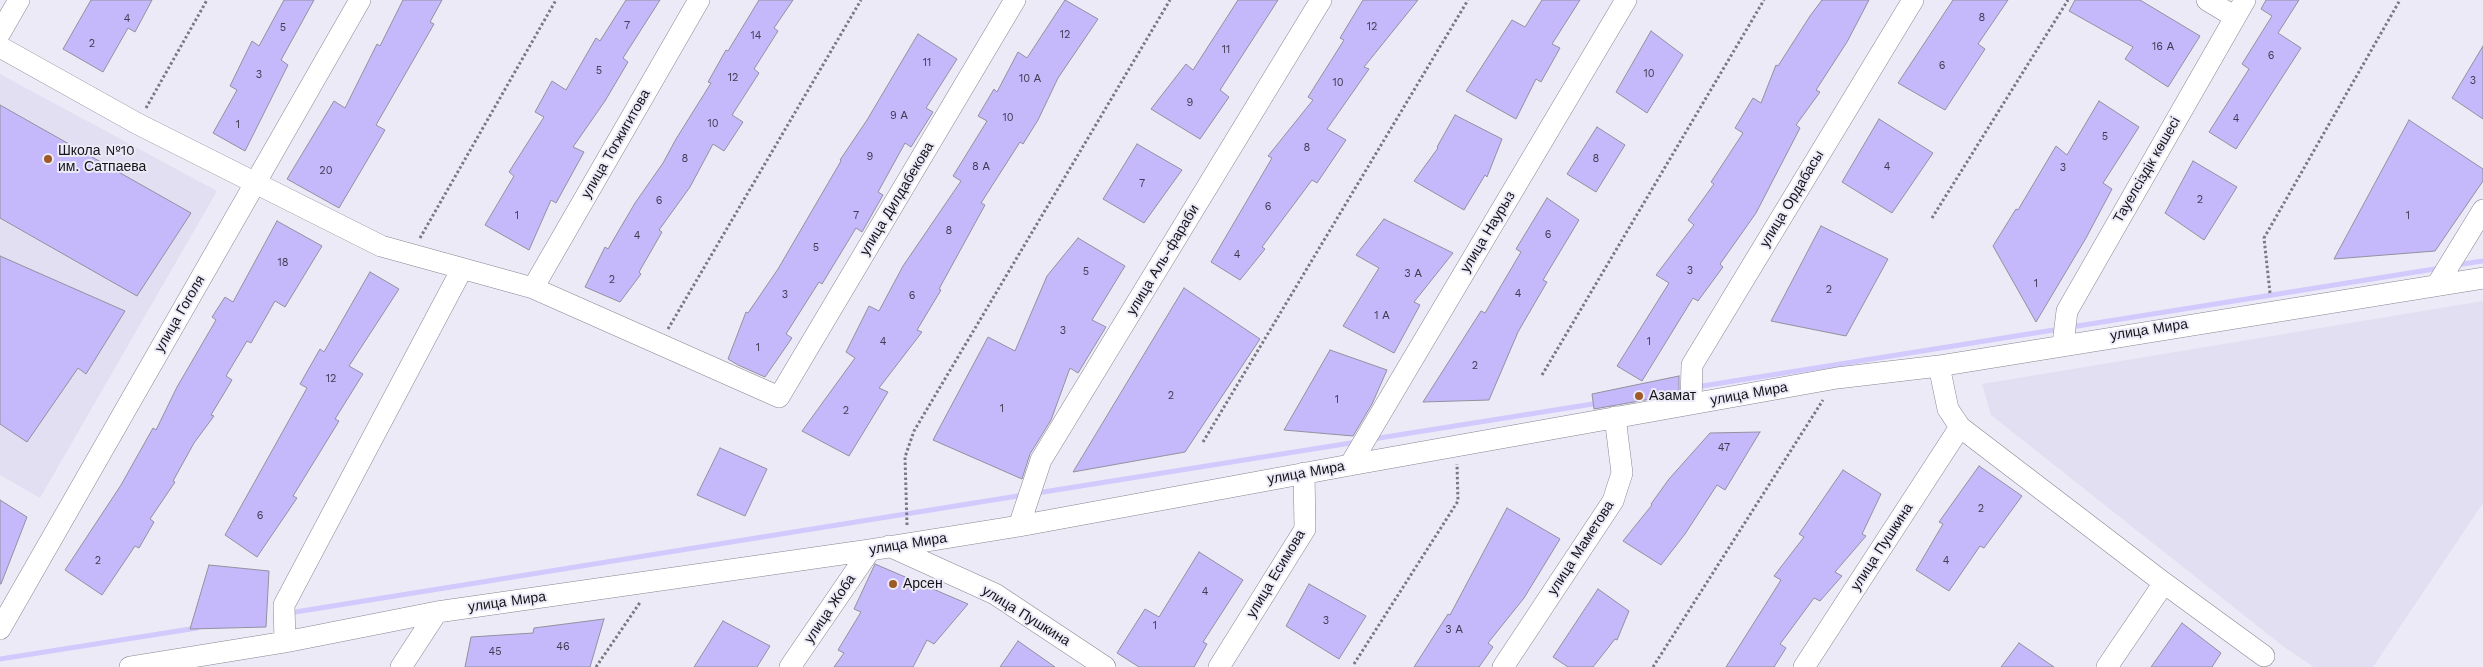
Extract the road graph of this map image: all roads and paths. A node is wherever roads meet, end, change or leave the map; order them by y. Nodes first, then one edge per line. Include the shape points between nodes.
1 (19, 0) edge
2 (207, 0) edge
3 (360, 0) edge
4 (556, 0) edge
5 (699, 0) edge
6 (861, 0) edge
7 (1015, 0) edge
8 (1170, 0) edge
9 (1320, 0) edge
10 (1468, 0) edge
11 (1626, 0) edge
12 (1764, 0) edge
13 (1912, 0) edge
14 (2068, 0) edge
15 (2207, 0) edge
16 (2400, 0) edge
17 (2240, 8) edge
18 (0, 33) edge
19 (0, 47) edge
20 (138, 124) junction
21 (255, 184) junction
22 (2483, 210) edge
23 (1932, 218) dead end
24 (411, 254) junction
25 (462, 269) junction
26 (2483, 278) edge
27 (2437, 285) junction
28 (533, 288) junction
29 (2272, 311) junction
30 (659, 344) junction
31 (2063, 344) junction
32 (1939, 366) junction
33 (1542, 375) dead end
34 (1837, 378) junction
35 (1691, 404) junction
36 (1615, 417) junction
37 (1960, 427) junction
38 (1203, 442) dead end
39 (1456, 446) junction
40 (1350, 465) junction
41 (1304, 473) junction
42 (1019, 526) junction
43 (889, 547) junction
44 (655, 581) junction
45 (2164, 583) junction
46 (437, 612) junction
47 (0, 629) edge
48 (285, 642) junction
49 (2264, 656) dead end
50 (1354, 664) dead end
51 (130, 667) edge
52 (401, 667) edge
53 (596, 667) edge
54 (790, 667) edge
55 (1105, 667) edge
56 (1218, 667) edge
57 (1503, 667) edge
58 (1653, 667) edge
59 (1804, 667) edge
60 (2107, 667) edge

1 - 18 street
2 - 20 path
3 - 21 street, улица Гоголя
4 - 24 path
5 - 28 street, улица Тогжигитова
6 - 30 path
7 - 30 street, улица Дилдабекова via 779,397
8 - 43 path via 914,431 905,457
9 - 42 street, улица Аль-фараби via 1041,460
10 - 38 path
11 - 40 street, улица Наурыз
12 - 33 path
13 - 35 street, улица Ордабасы via 1692,364
14 - 23 path
15 - 17 street
16 - 29 path via 2264,238
17 - 31 street, Тауелсіздік көшесі via 2066,311
19 - 20 street
20 - 21 street
21 - 24 street via 382,246
21 - 47 street, улица Гоголя
22 - 27 street
24 - 25 street
25 - 28 street
25 - 48 street via 284,604
26 - 27 street, улица Мира
27 - 29 street, улица Мира
28 - 30 street
29 - 31 street, улица Мира
31 - 32 street, улица Мира
32 - 34 street, улица Мира
32 - 37 street via 1948,409
34 - 35 street, улица Мира
34 - 58 path
35 - 36 street, улица Мира
36 - 39 street, улица Мира
36 - 57 street, улица Маметова via 1622,473 1613,501
37 - 45 street
37 - 59 street, улица Пушкина
39 - 40 street, улица Мира
39 - 50 path via 1458,501
40 - 41 street, улица Мира
41 - 42 street, улица Мира
41 - 56 street, улица Есимова via 1305,529
42 - 43 street, улица Мира
43 - 44 street, улица Мира
43 - 54 street, улица Жоба
43 - 55 street, улица Пушкина via 995,594
44 - 46 street, улица Мира
44 - 53 path
45 - 49 street
45 - 60 street
46 - 48 street, улица Мира
46 - 52 street
48 - 51 street, улица Мира

